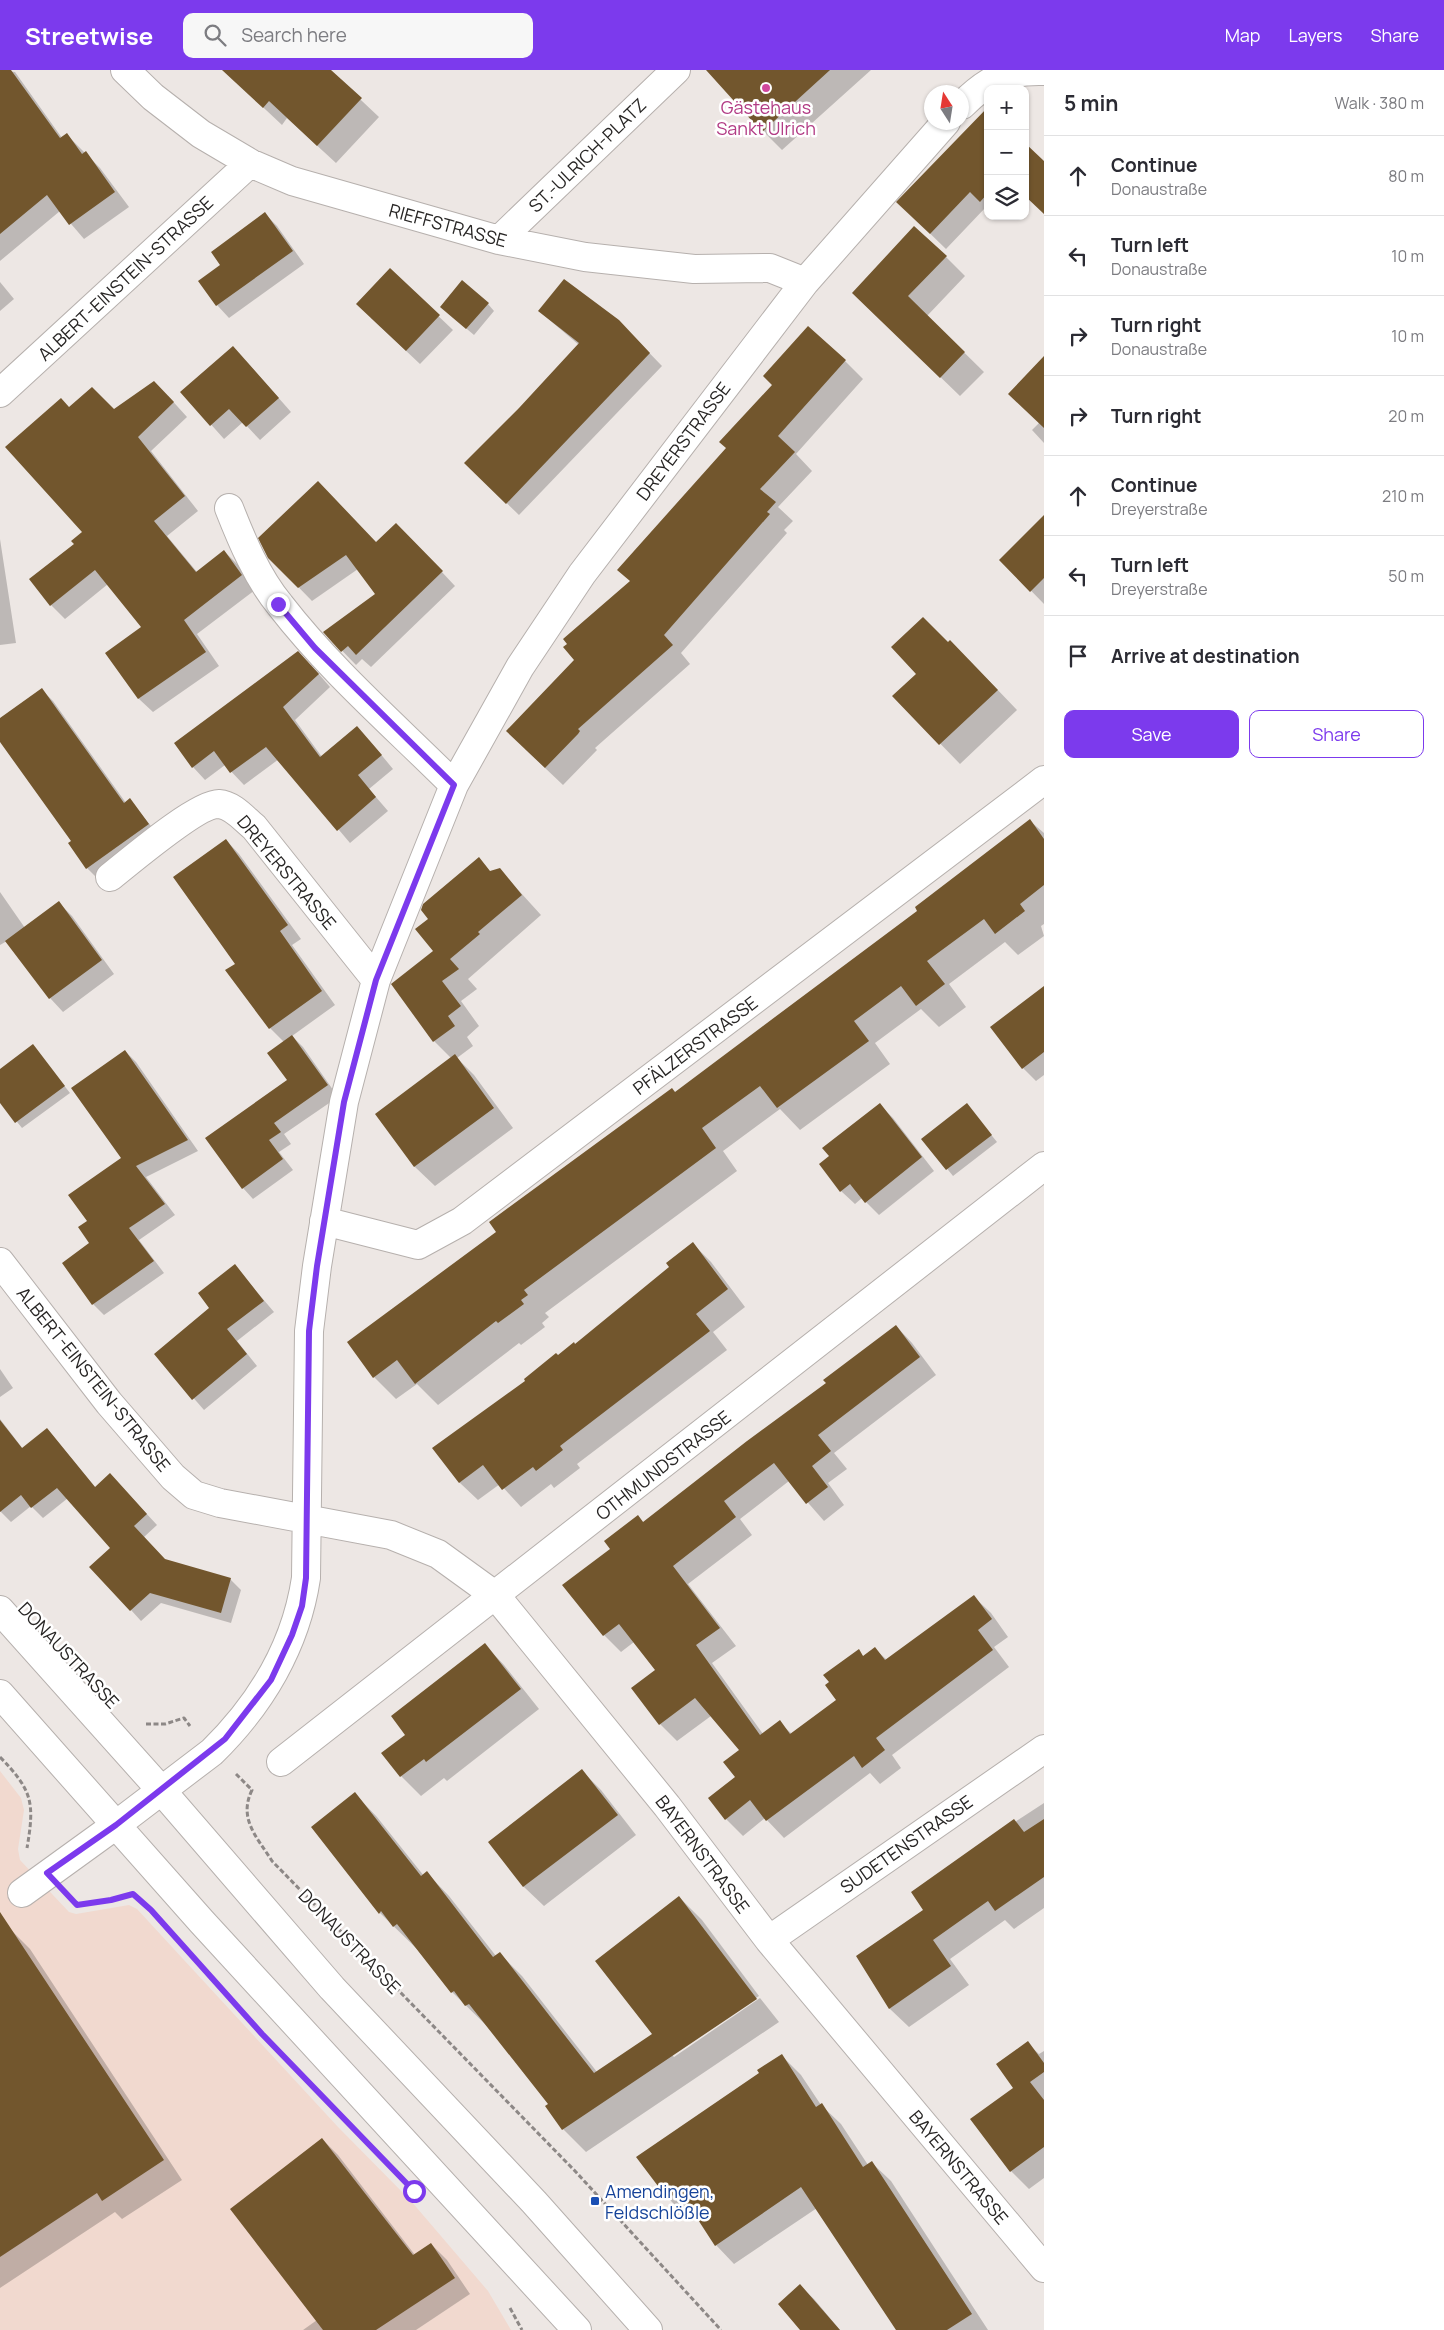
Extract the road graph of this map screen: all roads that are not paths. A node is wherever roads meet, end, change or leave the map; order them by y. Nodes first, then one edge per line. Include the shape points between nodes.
1 (125, 70) edge
2 (676, 70) edge
3 (1020, 70) edge
4 (1044, 72) edge
5 (969, 98) edge
6 (939, 130) edge
7 (250, 162) junction
8 (499, 240) junction
9 (805, 282) junction
10 (0, 393) edge
11 (229, 508) dead end
12 (1044, 780) edge
13 (454, 785) junction
14 (110, 877) dead end
15 (376, 980) junction
16 (1044, 1166) edge
17 (324, 1221) junction
18 (0, 1262) edge
19 (308, 1519) junction
20 (496, 1596) junction
21 (0, 1610) edge
22 (0, 1694) edge
23 (1044, 1749) edge
24 (281, 1762) dead end
25 (161, 1790) junction
26 (116, 1825) junction
27 (22, 1893) dead end
28 (768, 1940) junction
29 (1044, 2268) edge
30 (577, 2330) edge
31 (648, 2330) edge

1 - 7 street, RIEFFSTRASSE via 153,97 201,134
2 - 8 street, ST.-ULRICH-PLATZ
3 - 4 street
3 - 5 street via 996,78
6 - 9 street, DREYERSTRASSE
7 - 8 street, RIEFFSTRASSE via 292,181
7 - 10 street, ALBERT-EINSTEIN-STRASSE
8 - 9 street, RIEFFSTRASSE via 585,257 684,268 770,268
9 - 13 street, DREYERSTRASSE via 582,574 520,667
11 - 13 street via 243,544 278,604 315,648
12 - 17 street, PFÄLZERSTRASSE via 462,1221 418,1245
13 - 15 street, DREYERSTRASSE
14 - 15 street, DREYERSTRASSE via 198,811 218,804 233,808 254,827
15 - 17 street, DREYERSTRASSE via 344,1102
16 - 20 street, OTHMUNDSTRASSE
17 - 19 street, DREYERSTRASSE via 309,1331
18 - 19 street, ALBERT-EINSTEIN-STRASSE via 110,1403 173,1477 194,1495
19 - 20 street, BAYERNSTRASSE via 391,1535 438,1554
19 - 25 street, DREYERSTRASSE via 302,1606 271,1680 225,1739
20 - 24 street, OTHMUNDSTRASSE
20 - 28 street, BAYERNSTRASSE via 667,1806
21 - 25 street, DONAUSTRASSE
22 - 26 street
23 - 28 street, SUDETENSTRASSE
25 - 26 street, DREYERSTRASSE
25 - 31 street, DONAUSTRASSE via 338,1995 517,2183
26 - 27 street, DREYERSTRASSE
26 - 30 street
28 - 29 street, BAYERNSTRASSE

